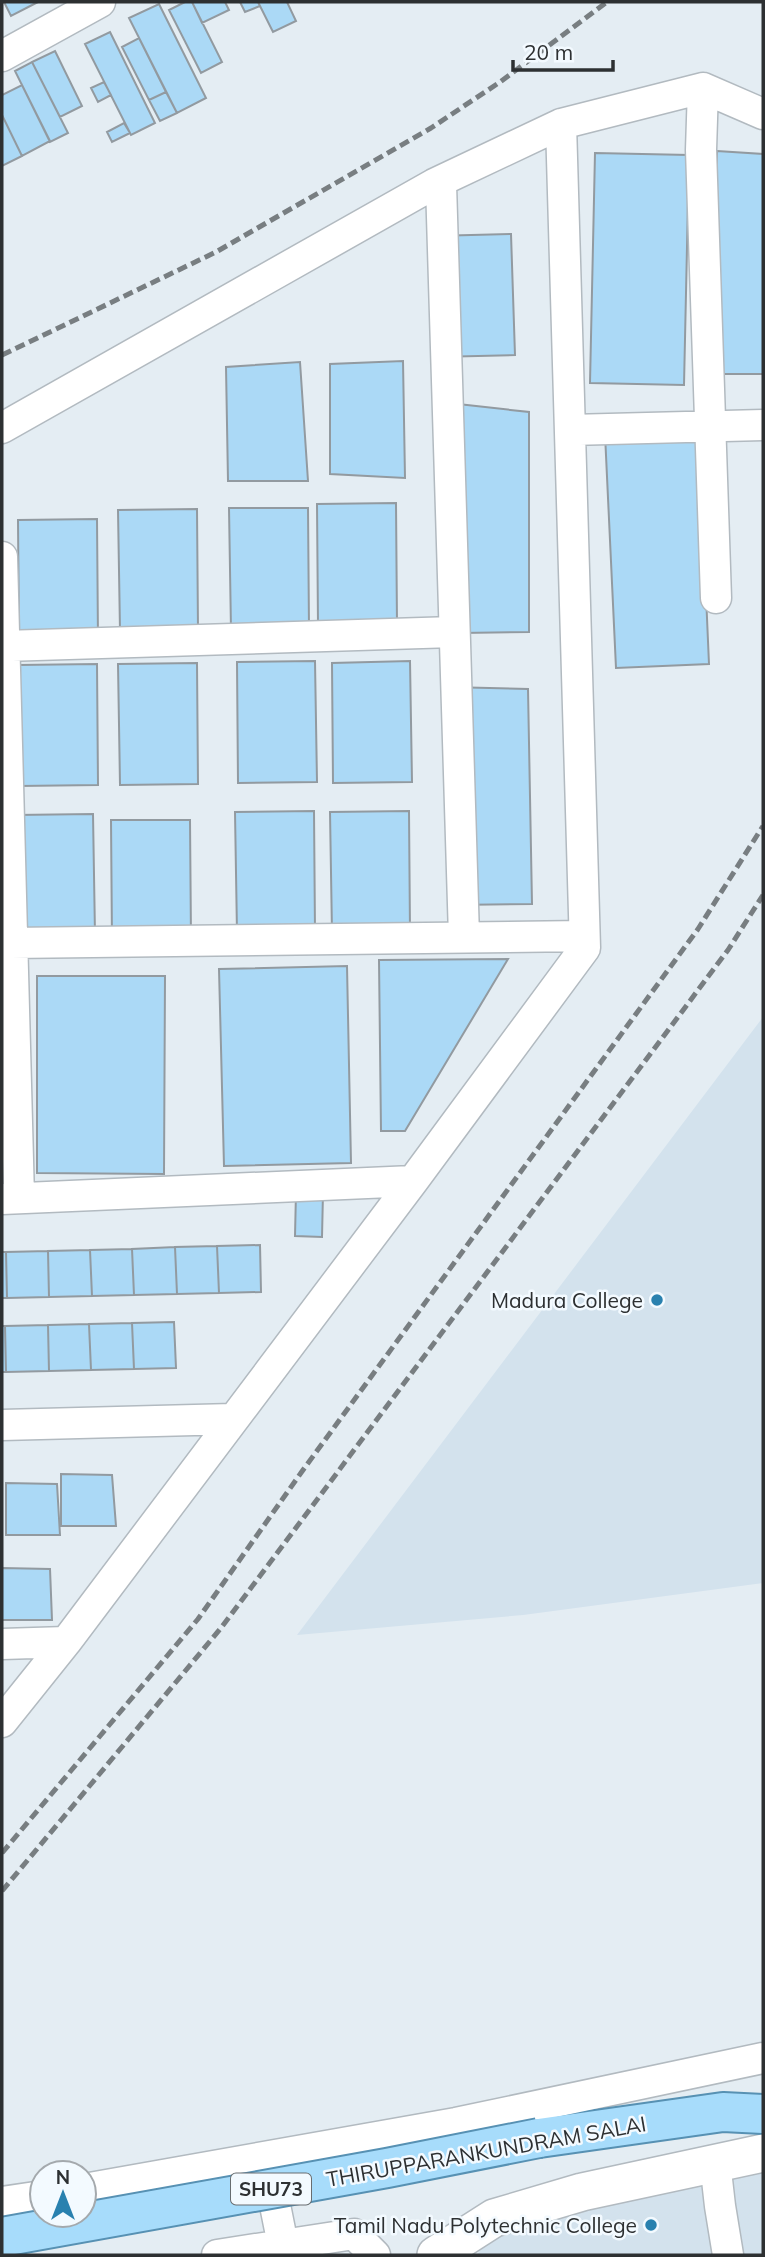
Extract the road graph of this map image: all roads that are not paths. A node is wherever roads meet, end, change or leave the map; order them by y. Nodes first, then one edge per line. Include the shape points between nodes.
1 (100, 2) edge
2 (2, 56) edge
3 (703, 88) junction
4 (763, 114) edge
5 (561, 124) junction
6 (441, 184) dead end
7 (763, 425) edge
8 (709, 426) junction
9 (2, 428) edge
10 (570, 430) junction
11 (2, 557) edge
12 (716, 598) dead end
13 (454, 632) junction
14 (4, 646) junction
15 (584, 936) junction
16 (464, 937) junction
17 (11, 943) junction
18 (8, 1038) edge
19 (413, 1181) junction
20 (10, 1199) edge
21 (233, 1419) junction
22 (2, 1425) edge
23 (66, 1642) junction
24 (2, 1644) edge
25 (2, 1722) edge
26 (763, 2058) edge
27 (763, 2093) edge
28 (723, 2112) junction
29 (763, 2114) edge
30 (763, 2153) edge
31 (265, 2158) junction
32 (715, 2162) junction
33 (98, 2187) edge
34 (28, 2198) edge
35 (2, 2202) edge
36 (2, 2237) edge
37 (283, 2245) junction
38 (216, 2255) edge
39 (376, 2255) edge
40 (436, 2255) edge
41 (728, 2255) edge

1 - 2 street
3 - 4 street
3 - 5 street
3 - 8 street
5 - 9 street via 434,184
5 - 10 street
6 - 13 street
7 - 8 street
8 - 10 street
8 - 12 street
10 - 15 street
11 - 14 street
13 - 14 street
13 - 16 street
14 - 17 street
15 - 16 street
15 - 19 street via 585,948
16 - 17 street
17 - 18 street
18 - 20 street
19 - 20 street
19 - 21 street
21 - 22 street
21 - 23 street
23 - 24 street
23 - 25 street
26 - 31 street
27 - 28 main road, THIRUPPARANKUNDRAM SALAI / SHU73
28 - 29 main road, THIRUPPARANKUNDRAM SALAI / SHU73
28 - 36 main road, THIRUPPARANKUNDRAM SALAI / SHU73, bridge via 539,2138
30 - 32 street
31 - 33 street
31 - 37 street
32 - 40 street via 582,2192 494,2218
32 - 41 street
34 - 35 street
37 - 38 street
37 - 39 street via 354,2234

